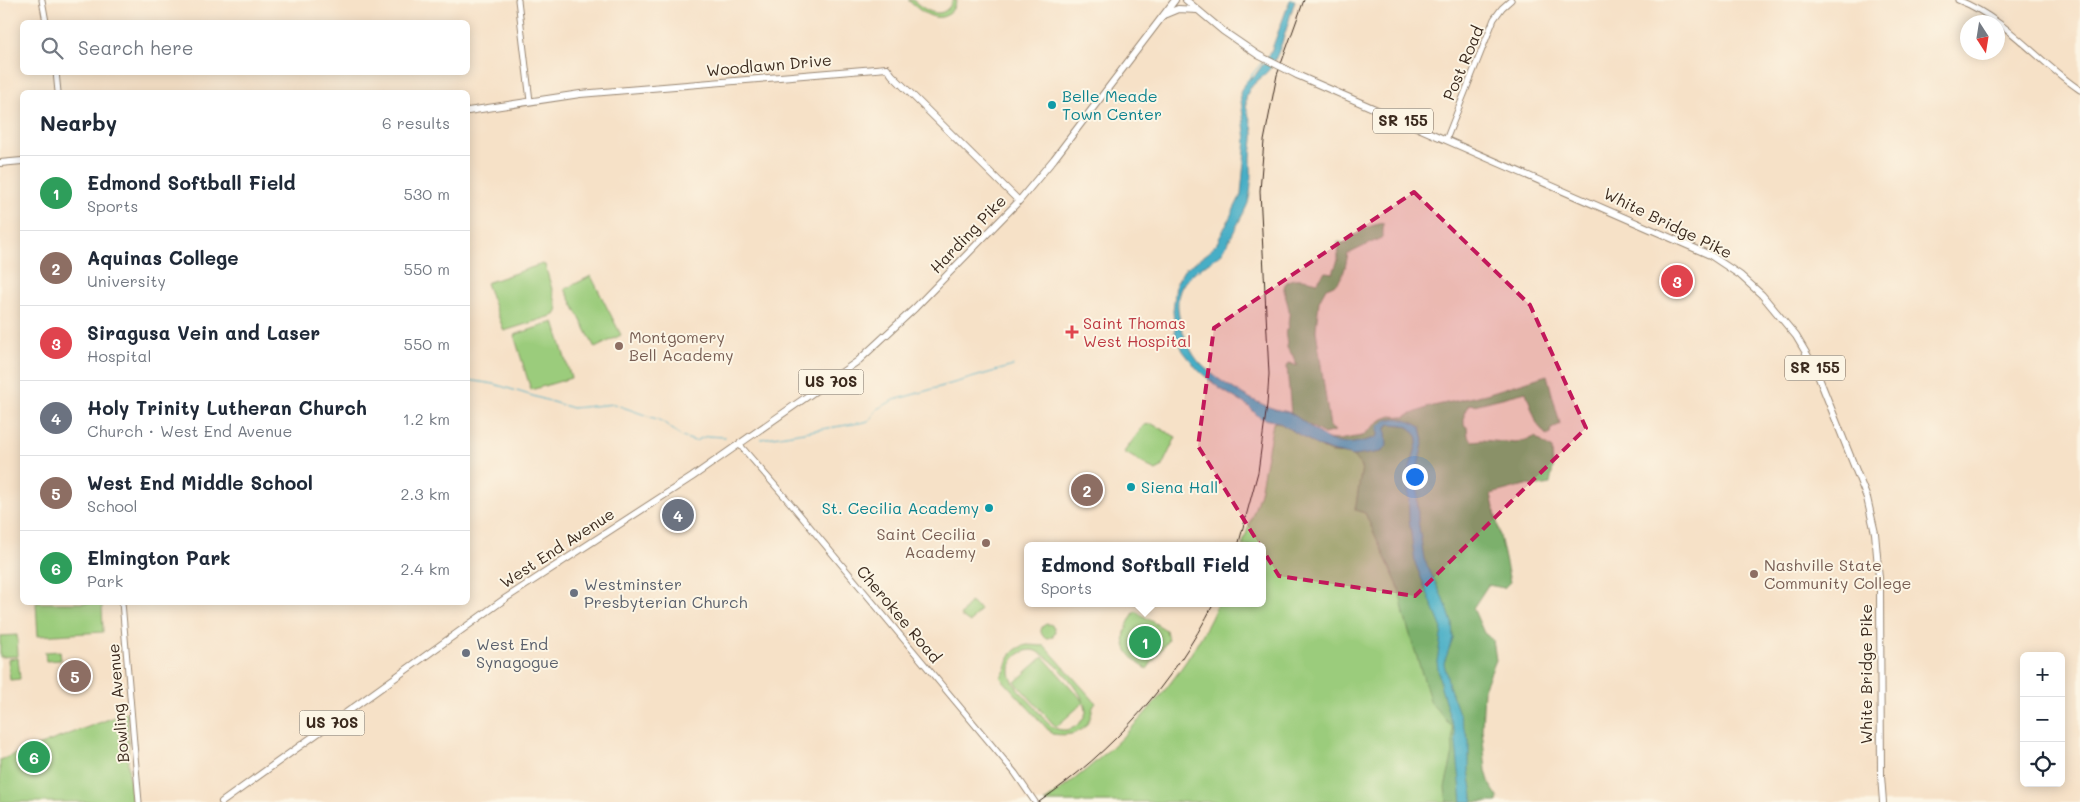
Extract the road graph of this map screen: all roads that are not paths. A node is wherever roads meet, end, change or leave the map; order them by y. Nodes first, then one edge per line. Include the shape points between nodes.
1 (42, 0) edge
2 (518, 0) edge
3 (1175, 0) edge
4 (1186, 0) edge
5 (1194, 0) edge
6 (1511, 0) edge
7 (1958, 0) edge
8 (1198, 10) junction
9 (1161, 18) junction
10 (46, 20) edge
11 (56, 75) edge
12 (58, 90) edge
13 (2080, 90) edge
14 (530, 101) junction
15 (470, 111) edge
16 (1446, 140) junction
17 (20, 161) edge
18 (0, 164) edge
19 (1019, 201) junction
20 (739, 444) junction
21 (122, 605) edge
22 (139, 802) edge
23 (222, 802) edge
24 (1035, 802) edge
25 (1883, 802) edge

1 - 10 street
2 - 14 street
3 - 9 main road, Harding Pike / US 70S
4 - 8 main road, White Bridge Pike / SR 155
5 - 8 main road
6 - 16 street, Post Road via 1494,19
7 - 13 street via 1995,18 2058,76
8 - 9 main road via 1178,9
8 - 16 main road, White Bridge Pike / SR 155, bridge via 1245,47 1297,75
9 - 19 main road, Harding Pike / US 70S
11 - 12 street
14 - 15 main road, Woodlawn Drive
14 - 19 main road, Woodlawn Drive via 887,68
16 - 25 main road, White Bridge Pike / SR 155 via 1710,255 1762,294 1796,336 1815,368 1837,418 1867,498 1875,533 1880,589 1880,776
17 - 18 main road
19 - 20 main road, Harding Pike / US 70S via 865,356
20 - 23 main road, West End Avenue / US 70S via 506,598
20 - 24 street, Cherokee Road via 1015,773
21 - 22 street, Bowling Avenue

